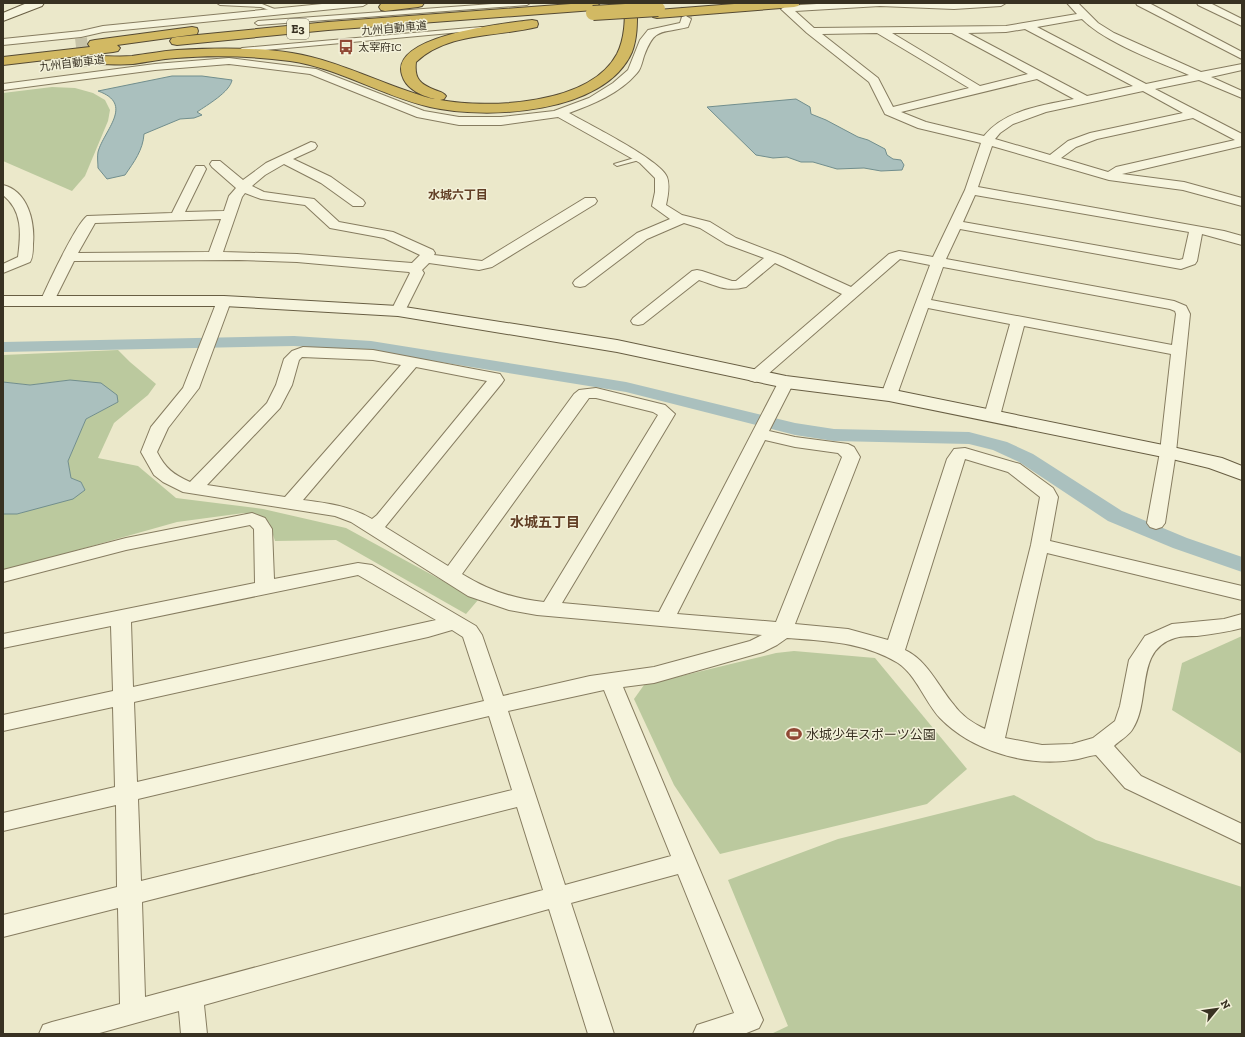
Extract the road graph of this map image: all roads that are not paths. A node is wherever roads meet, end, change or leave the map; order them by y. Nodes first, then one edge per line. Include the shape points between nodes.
1 (38, 3) edge
2 (220, 3) edge
3 (363, 3) edge
4 (423, 3) edge
5 (527, 3) edge
6 (618, 3) edge
7 (631, 3) edge
8 (644, 3) edge
9 (763, 3) edge
10 (794, 3) edge
11 (880, 3) edge
12 (1001, 3) edge
13 (1072, 3) edge
14 (1141, 3) edge
15 (1202, 3) edge
16 (413, 4) edge
17 (953, 4) edge
18 (657, 11) junction
19 (279, 12) junction
20 (593, 12) junction
21 (1084, 16) junction
22 (3, 17) edge
23 (686, 19) dead end
24 (258, 23) junction
25 (1242, 23) edge
26 (1027, 26) junction
27 (502, 28) junction
28 (879, 30) junction
29 (954, 30) junction
30 (811, 31) junction
31 (3, 42) edge
32 (216, 53) junction
33 (1242, 56) edge
34 (3, 57) edge
35 (96, 60) junction
36 (3, 61) edge
37 (1242, 67) edge
38 (3, 72) edge
39 (1038, 75) junction
40 (1199, 76) junction
41 (3, 87) edge
42 (1144, 88) junction
43 (978, 89) junction
44 (1242, 95) edge
45 (1085, 100) junction
46 (889, 111) junction
47 (560, 113) junction
48 (1194, 114) junction
49 (1242, 139) edge
50 (988, 141) junction
51 (1242, 142) edge
52 (312, 146) dead end
53 (641, 158) junction
54 (284, 159) junction
55 (1051, 160) junction
56 (216, 164) dead end
57 (617, 164) dead end
58 (200, 169) dead end
59 (1109, 176) junction
60 (243, 187) junction
61 (3, 189) edge
62 (971, 190) junction
63 (590, 201) dead end
64 (358, 202) dead end
65 (1242, 202) edge
66 (229, 215) junction
67 (176, 217) junction
68 (680, 220) junction
69 (954, 224) junction
70 (1196, 229) junction
71 (1242, 241) edge
72 (216, 256) junction
73 (69, 257) junction
74 (426, 258) junction
75 (773, 258) junction
76 (938, 261) junction
77 (3, 269) edge
78 (414, 269) junction
79 (580, 283) dead end
80 (853, 293) junction
81 (48, 300) junction
82 (3, 301) edge
83 (224, 301) junction
84 (923, 303) junction
85 (398, 312) junction
86 (638, 321) dead end
87 (1018, 321) junction
88 (1179, 351) junction
89 (412, 362) junction
90 (756, 377) junction
91 (786, 382) junction
92 (889, 395) junction
93 (992, 416) junction
94 (760, 434) junction
95 (1168, 452) junction
96 (1242, 473) edge
97 (194, 488) junction
98 (290, 503) junction
99 (1156, 523) dead end
100 (372, 528) junction
101 (1040, 545) junction
102 (3, 576) edge
103 (451, 576) junction
104 (265, 588) junction
105 (1242, 593) edge
106 (548, 609) junction
107 (121, 617) junction
108 (665, 619) junction
109 (1242, 621) edge
110 (454, 622) junction
111 (783, 630) junction
112 (3, 641) edge
113 (894, 653) junction
114 (611, 682) junction
115 (123, 697) junction
116 (496, 706) junction
117 (3, 723) edge
118 (993, 742) junction
119 (1100, 745) junction
120 (126, 793) junction
121 (525, 796) junction
122 (3, 822) edge
123 (1242, 836) edge
124 (686, 862) junction
125 (129, 894) junction
126 (557, 897) junction
127 (3, 926) edge
128 (190, 997) junction
129 (133, 1012) junction
130 (52, 1034) edge
131 (194, 1034) edge
132 (601, 1034) edge
133 (706, 1034) edge

1 - 22 street
2 - 19 lane via 262,6
3 - 19 street
4 - 16 highway
5 - 24 lane
6 - 27 highway via 616,43 607,59 591,75 566,88 518,100 483,102 451,99 425,91 409,78 407,65 425,48 458,36
7 - 32 highway via 629,42 622,58 611,72 576,93 520,107 484,109 433,104 311,61 273,55
8 - 20 highway, 九州自動車道 / E3
9 - 18 highway
10 - 18 highway
11 - 17 street
11 - 30 street via 786,9
12 - 17 street
13 - 21 street
14 - 33 street
15 - 25 street
16 - 24 highway
18 - 20 highway
19 - 31 street via 103,29 81,36
20 - 27 highway
20 - 35 highway, 九州自動車道 / E3 via 325,34
20 - 36 highway, 九州自動車道 / E3 via 269,32
21 - 26 street
21 - 40 street via 1100,30 1117,39
23 - 47 street via 684,25 655,30 650,34 645,40 633,71 618,85 593,100
24 - 34 highway
26 - 29 street
26 - 42 street
27 - 32 lane
28 - 29 street
28 - 30 street
28 - 43 street
29 - 39 street
30 - 46 street via 874,80
32 - 35 highway
35 - 38 highway, 九州自動車道 / E3
37 - 40 street
39 - 43 street
39 - 45 street
40 - 42 street
40 - 44 street
41 - 47 street via 86,74 229,61 312,71 421,114 459,121 501,121
42 - 45 street
42 - 48 street
43 - 46 street
45 - 50 street via 1043,109 1008,121 996,130
46 - 50 street via 922,125
47 - 53 street
48 - 49 street
48 - 55 street via 1094,136 1072,144
50 - 55 street
50 - 62 street
51 - 59 street via 1120,170
52 - 54 street
53 - 57 lane
53 - 68 street via 661,177 662,192 659,206
54 - 60 street
54 - 64 street via 326,180
55 - 59 street
56 - 60 street
58 - 67 street
59 - 65 street via 1184,186
60 - 66 street via 236,196
60 - 74 street via 261,195 309,202 335,225 388,235 428,253
61 - 77 street via 14,196 24,212 28,230 25,259
62 - 69 street
62 - 70 street
63 - 74 street via 487,264 479,266
66 - 67 street
66 - 72 street
67 - 73 street via 89,220
68 - 75 street via 693,220 731,241
68 - 79 street via 642,236
69 - 70 street via 1181,265 1190,261
69 - 76 street
70 - 71 street
72 - 73 street
72 - 78 street via 297,258
73 - 81 street
74 - 78 street
75 - 80 street
75 - 86 street via 741,284 730,286 697,274
76 - 80 street via 898,255
76 - 84 street
76 - 88 street via 1174,305 1181,309 1183,314
78 - 85 street via 416,273
80 - 90 street
81 - 82 street
81 - 83 street
83 - 85 street
83 - 97 street via 191,388 155,434 149,452 154,464 167,479
84 - 87 street
84 - 92 street
85 - 90 street via 617,346
87 - 88 street
87 - 93 street
88 - 95 street
89 - 97 street via 357,353 297,354 292,359 284,385 274,405
89 - 98 street
89 - 100 street via 488,375 496,380 383,519
90 - 91 street
91 - 92 street
91 - 94 street
92 - 93 street
93 - 95 street
94 - 108 street
94 - 111 street via 842,448 852,457
95 - 96 street via 1215,463
95 - 99 street
97 - 98 street
98 - 100 street via 338,511 357,518
100 - 103 street
101 - 105 street
101 - 113 street via 1049,496 1047,492 1014,468 964,452 960,453
101 - 118 street
102 - 104 street via 126,544 252,520 259,522 263,529
103 - 106 street via 475,591 509,603
103 - 106 street via 580,397 585,393 596,393 659,408 667,414
104 - 107 street
104 - 110 street via 358,569 365,570
106 - 108 street
107 - 112 street
107 - 115 street
108 - 111 street
109 - 119 street via 1224,626 1172,631 1152,641 1139,660 1124,725
110 - 115 street via 428,630
110 - 116 street via 469,631 472,636
111 - 113 street via 848,636 880,645
111 - 114 street via 756,647 654,675
113 - 118 street via 906,659 923,677 947,712 969,731
114 - 116 street via 590,684
114 - 124 street
115 - 117 street
115 - 120 street
116 - 120 street
116 - 121 street
118 - 119 street via 1000,746 1042,753 1072,752
119 - 123 street via 1134,782
120 - 122 street
120 - 125 street
121 - 125 street
121 - 126 street
124 - 126 street
124 - 133 street via 750,1020
125 - 127 street
125 - 129 street
126 - 128 street
126 - 132 street
128 - 129 street
128 - 131 street
129 - 130 street

